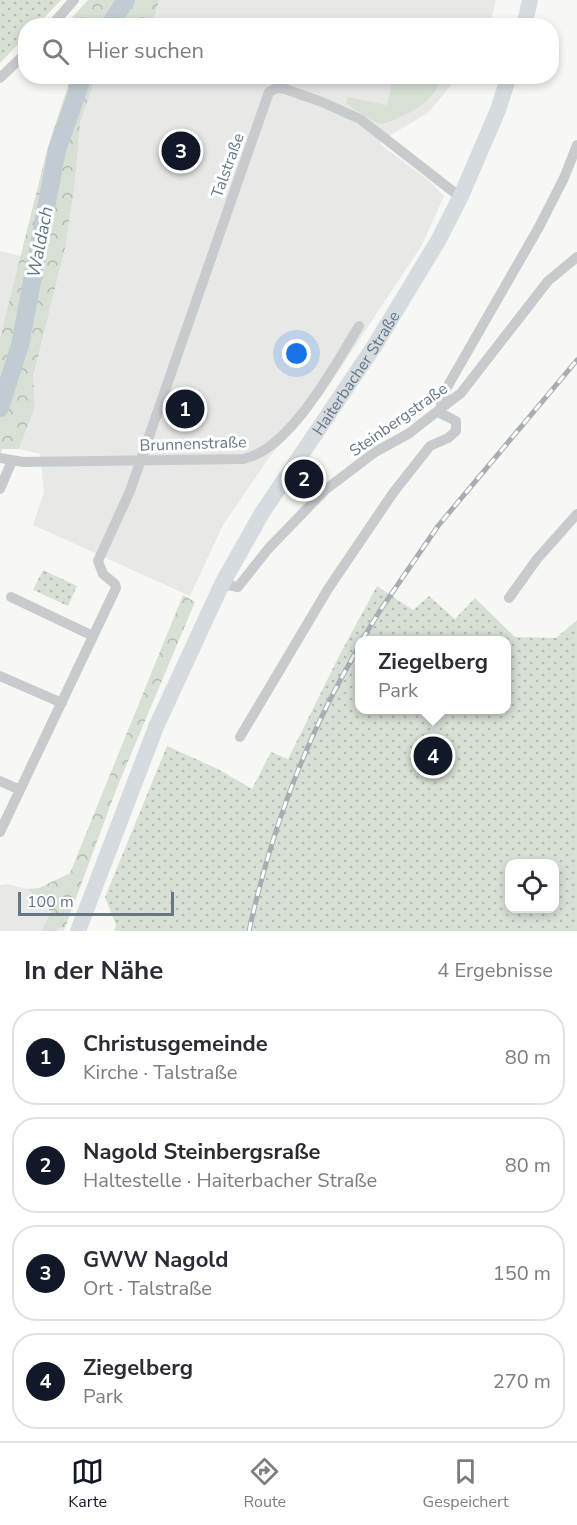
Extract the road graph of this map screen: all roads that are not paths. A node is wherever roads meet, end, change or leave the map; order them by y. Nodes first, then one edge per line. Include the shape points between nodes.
1 (74, 0) edge
2 (530, 0) edge
3 (58, 18) edge
4 (526, 18) edge
5 (18, 61) edge
6 (0, 78) edge
7 (506, 84) edge
8 (577, 145) edge
9 (460, 196) junction
10 (577, 257) edge
11 (359, 326) dead end
12 (438, 412) junction
13 (4, 459) edge
14 (141, 459) junction
15 (0, 489) edge
16 (577, 514) edge
17 (222, 584) junction
18 (11, 597) dead end
19 (509, 598) dead end
20 (93, 636) junction
21 (0, 676) edge
22 (62, 703) junction
23 (240, 737) dead end
24 (0, 782) edge
25 (20, 790) junction
26 (0, 832) edge
27 (78, 931) edge

1 - 3 street
2 - 4 main road
5 - 6 street
7 - 9 main road, Haiterbacher Straße
8 - 12 street via 539,227 446,389
9 - 14 street, Talstraße via 360,119 285,89 269,92
9 - 17 main road, Haiterbacher Straße via 438,241 375,345 262,513
10 - 12 street, Steinbergstraße via 548,281 461,393
11 - 14 street, Brunnenstraße via 313,399 279,439 261,452 243,459
12 - 17 street, Steinbergstraße via 325,490 268,549 238,587
12 - 23 street via 456,421 456,430 430,446 393,493 328,589
13 - 14 street, Brunnenstraße
13 - 15 street
14 - 20 street via 98,561 103,574 116,588
16 - 19 street
17 - 27 main road, Haiterbacher Straße via 156,727
18 - 20 street
20 - 22 street
21 - 22 street
22 - 25 street
24 - 25 street
25 - 26 street

